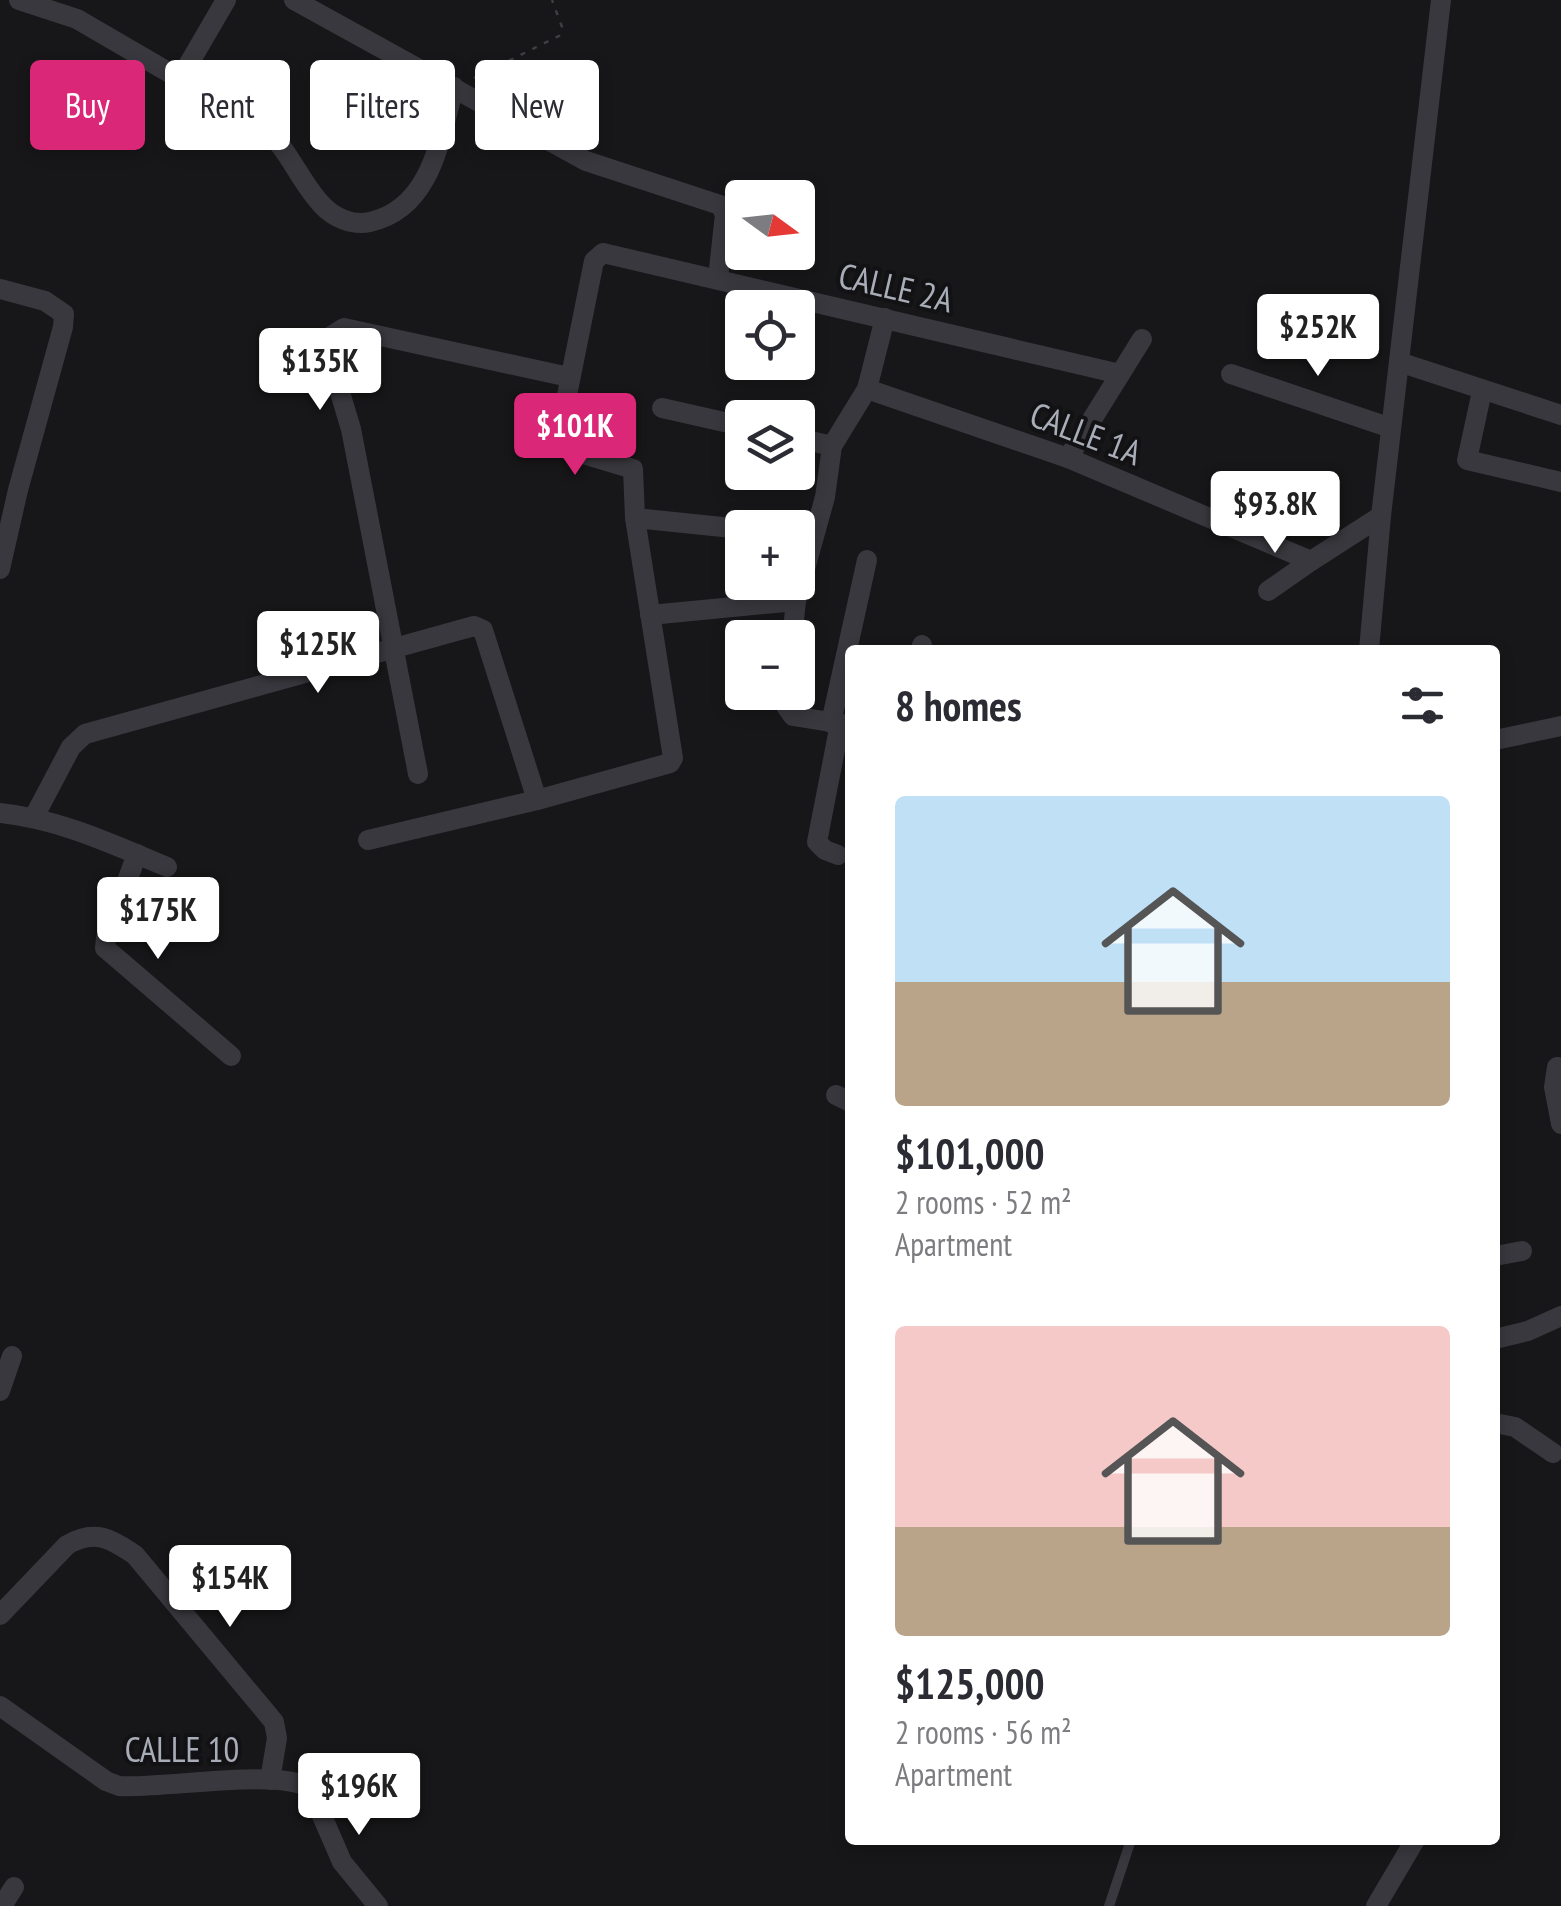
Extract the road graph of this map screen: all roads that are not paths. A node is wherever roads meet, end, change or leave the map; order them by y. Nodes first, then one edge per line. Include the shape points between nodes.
1 (18, 0) edge
2 (226, 0) edge
3 (294, 0) edge
4 (1441, 0) edge
5 (326, 8) edge
6 (191, 60) edge
7 (410, 60) edge
8 (165, 70) edge
9 (455, 88) edge
10 (282, 150) edge
11 (437, 150) edge
12 (718, 278) junction
13 (0, 289) edge
14 (885, 318) junction
15 (1142, 339) dead end
16 (1399, 362) junction
17 (1120, 374) junction
18 (1231, 374) dead end
19 (568, 377) junction
20 (867, 389) junction
21 (1482, 391) junction
22 (662, 408) dead end
23 (1561, 415) edge
24 (725, 422) edge
25 (1392, 428) junction
26 (815, 442) edge
27 (832, 446) junction
28 (1068, 458) junction
29 (1561, 482) edge
30 (1381, 516) junction
31 (635, 518) junction
32 (815, 518) edge
33 (725, 527) edge
34 (867, 560) dead end
35 (1311, 561) junction
36 (0, 569) edge
37 (1268, 591) dead end
38 (796, 601) joint
39 (650, 615) junction
40 (794, 620) edge
41 (847, 645) edge
42 (1369, 645) edge
43 (394, 650) junction
44 (845, 667) edge
45 (805, 710) edge
46 (840, 724) edge
47 (1561, 726) edge
48 (1500, 739) edge
49 (418, 774) dead end
50 (537, 800) junction
51 (0, 813) edge
52 (34, 817) junction
53 (368, 840) dead end
54 (137, 854) junction
55 (838, 855) dead end
56 (167, 866) dead end
57 (231, 1056) dead end
58 (1557, 1067) dead end
59 (1561, 1124) edge
60 (1522, 1251) dead end
61 (1500, 1255) edge
62 (1561, 1316) edge
63 (1500, 1339) edge
64 (12, 1356) dead end
65 (0, 1391) edge
66 (1500, 1425) edge
67 (1554, 1452) dead end
68 (0, 1615) edge
69 (0, 1706) edge
70 (270, 1780) junction
71 (1129, 1845) edge
72 (1412, 1845) edge
73 (14, 1887) dead end
74 (2, 1906) edge
75 (378, 1906) edge
76 (1110, 1906) edge
77 (1376, 1906) edge

1 - 8 street via 63,12
2 - 6 street
3 - 5 street
4 - 16 street
5 - 7 street
9 - 12 street via 586,161 720,205 725,214
10 - 11 street via 320,203 346,221 363,223 406,204 422,186
12 - 14 street, CALLE 2A
12 - 19 street, CALLE 2A via 598,256
13 - 36 street via 45,301 64,314 64,327
14 - 17 street, CALLE 2A
14 - 20 street
15 - 17 street
16 - 21 street
16 - 25 street
17 - 28 street
18 - 25 street
19 - 31 street via 559,445 633,469
19 - 43 street via 344,328 328,338
20 - 27 street
20 - 28 street, CALLE 1A
21 - 23 street
21 - 29 street via 1467,460
22 - 24 street
25 - 30 street
26 - 27 street
27 - 32 street
28 - 35 street, CALLE 1A
30 - 35 street
30 - 42 street
31 - 33 street
31 - 39 street
34 - 41 street
35 - 37 street
38 - 39 street
38 - 40 street
39 - 50 street via 670,763
43 - 49 street
43 - 50 street via 474,626 483,630
43 - 52 street via 85,734 71,747
44 - 46 street
45 - 46 street
46 - 55 street via 817,842
47 - 48 street
50 - 53 street
51 - 52 street
52 - 54 street
54 - 56 street
54 - 57 street via 105,948
58 - 59 street
60 - 61 street
62 - 63 street
64 - 65 street
66 - 67 street
68 - 70 street via 66,1546 95,1534 112,1539 135,1555 274,1722
69 - 70 street, CALLE 10 via 119,1786
70 - 75 street, CALLE 10 via 310,1788 342,1862
71 - 76 lane
72 - 77 street
73 - 74 street

